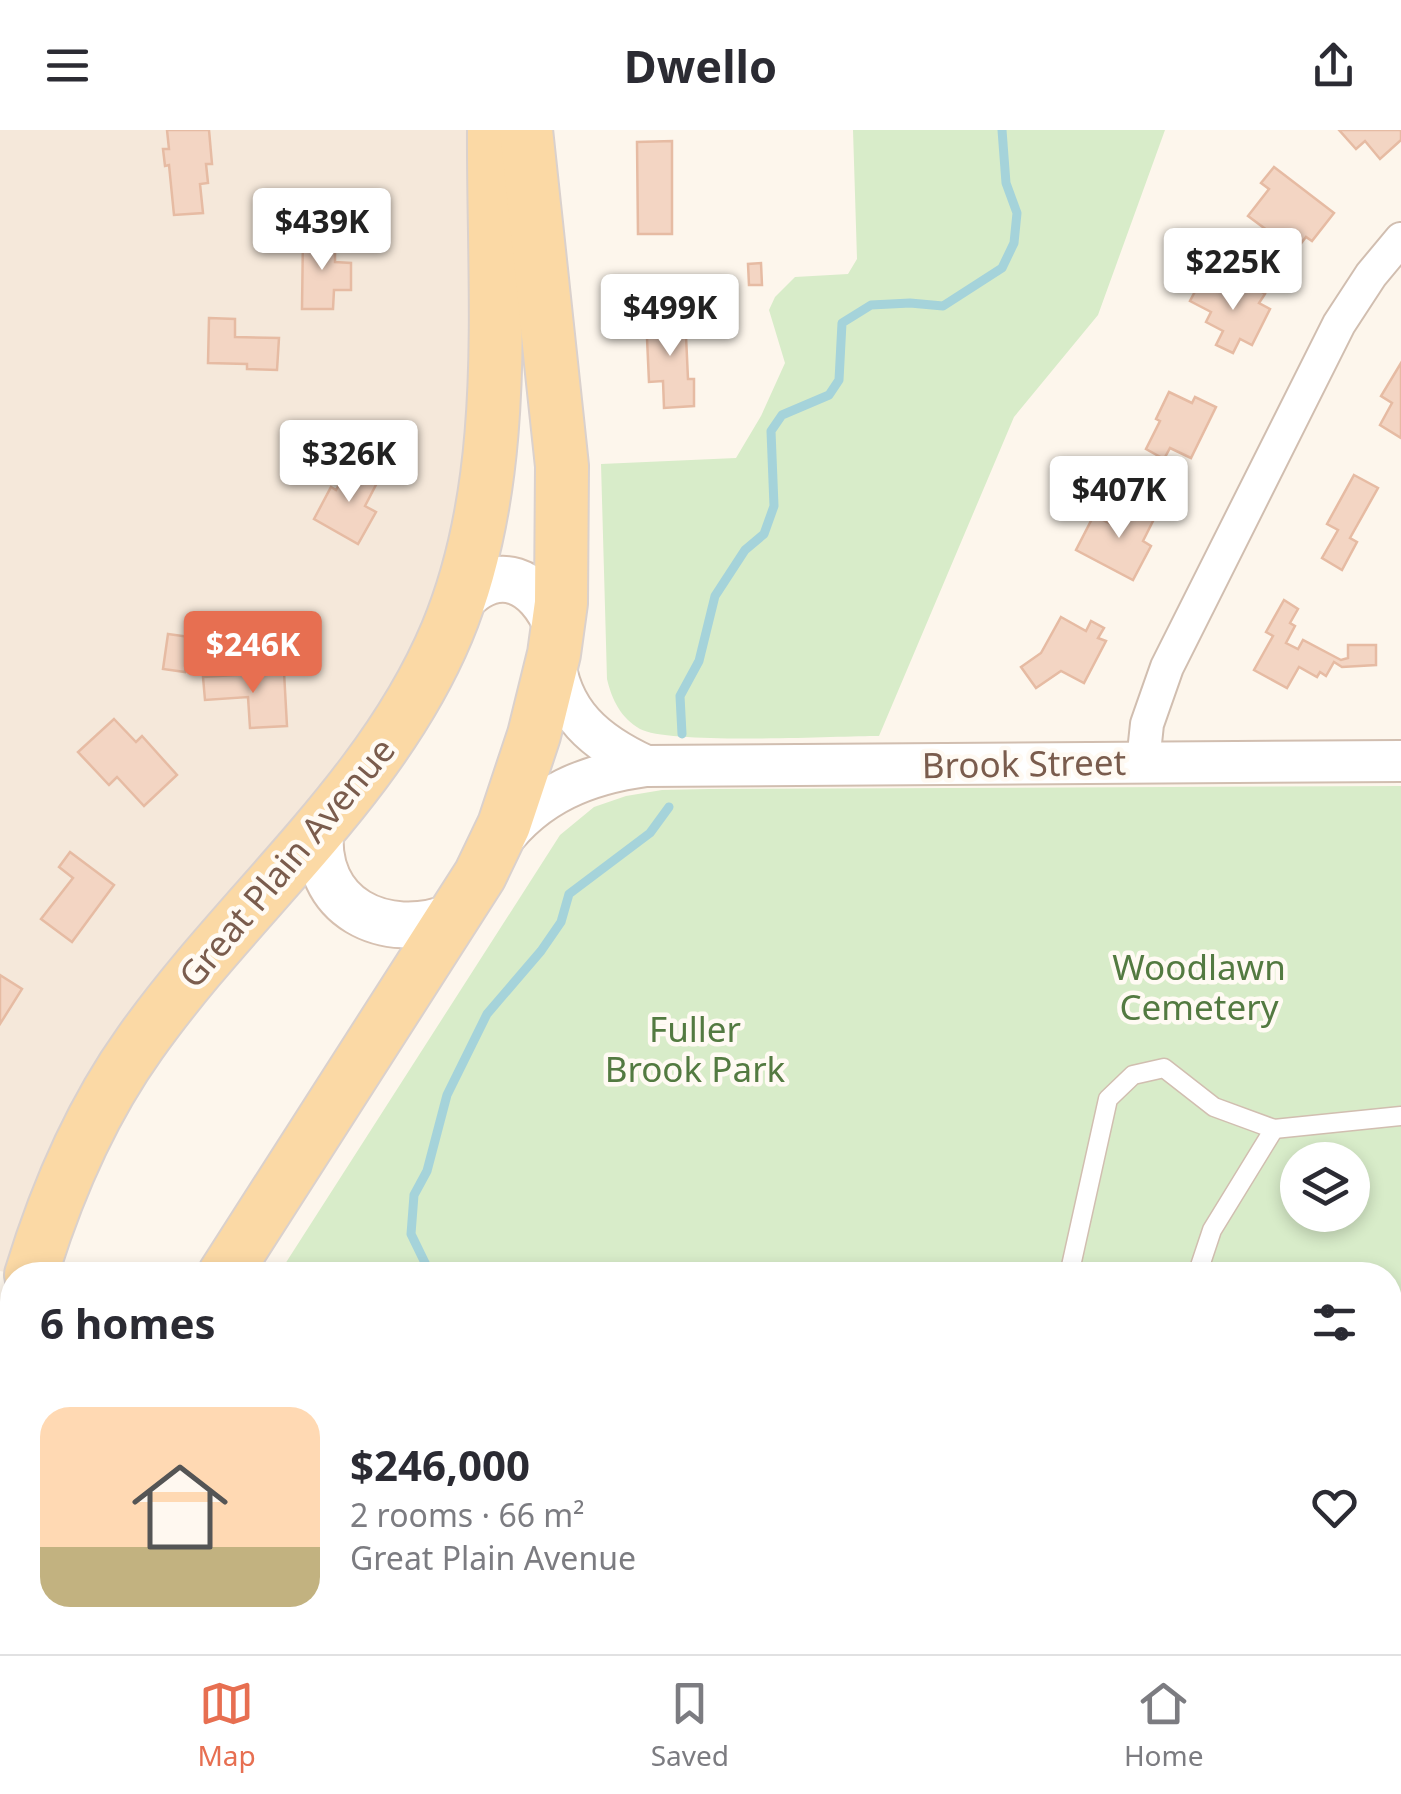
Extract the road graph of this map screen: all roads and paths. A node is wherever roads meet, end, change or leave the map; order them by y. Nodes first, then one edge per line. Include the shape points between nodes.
1 (494, 130) edge
2 (526, 130) edge
3 (1401, 238) edge
4 (458, 604) junction
5 (556, 642) junction
6 (1401, 761) edge
7 (1144, 762) junction
8 (646, 766) junction
9 (321, 826) junction
10 (492, 854) junction
11 (454, 916) junction
12 (1401, 1116) edge
13 (1274, 1129) junction
14 (36, 1262) edge
15 (232, 1262) edge
16 (1071, 1262) edge
17 (1201, 1262) edge

1 - 4 main road, Great Plain Avenue via 490,464
2 - 5 main road via 562,466
3 - 7 street via 1338,324 1167,667 1146,724
4 - 5 main road via 477,586 513,580 545,603
4 - 9 main road, Great Plain Avenue via 394,731
5 - 8 street, Brook Street via 558,685 582,725
5 - 10 main road via 534,735
6 - 7 street, Brook Street
7 - 8 street, Brook Street
8 - 10 street, Brook Street via 549,796
9 - 11 main road via 320,854 331,884 364,916 408,927
9 - 14 main road, Great Plain Avenue via 125,1065 72,1162
10 - 11 main road
11 - 15 main road
12 - 13 lane
13 - 16 lane via 1214,1106 1164,1068 1134,1075 1108,1099
13 - 17 lane via 1212,1230

